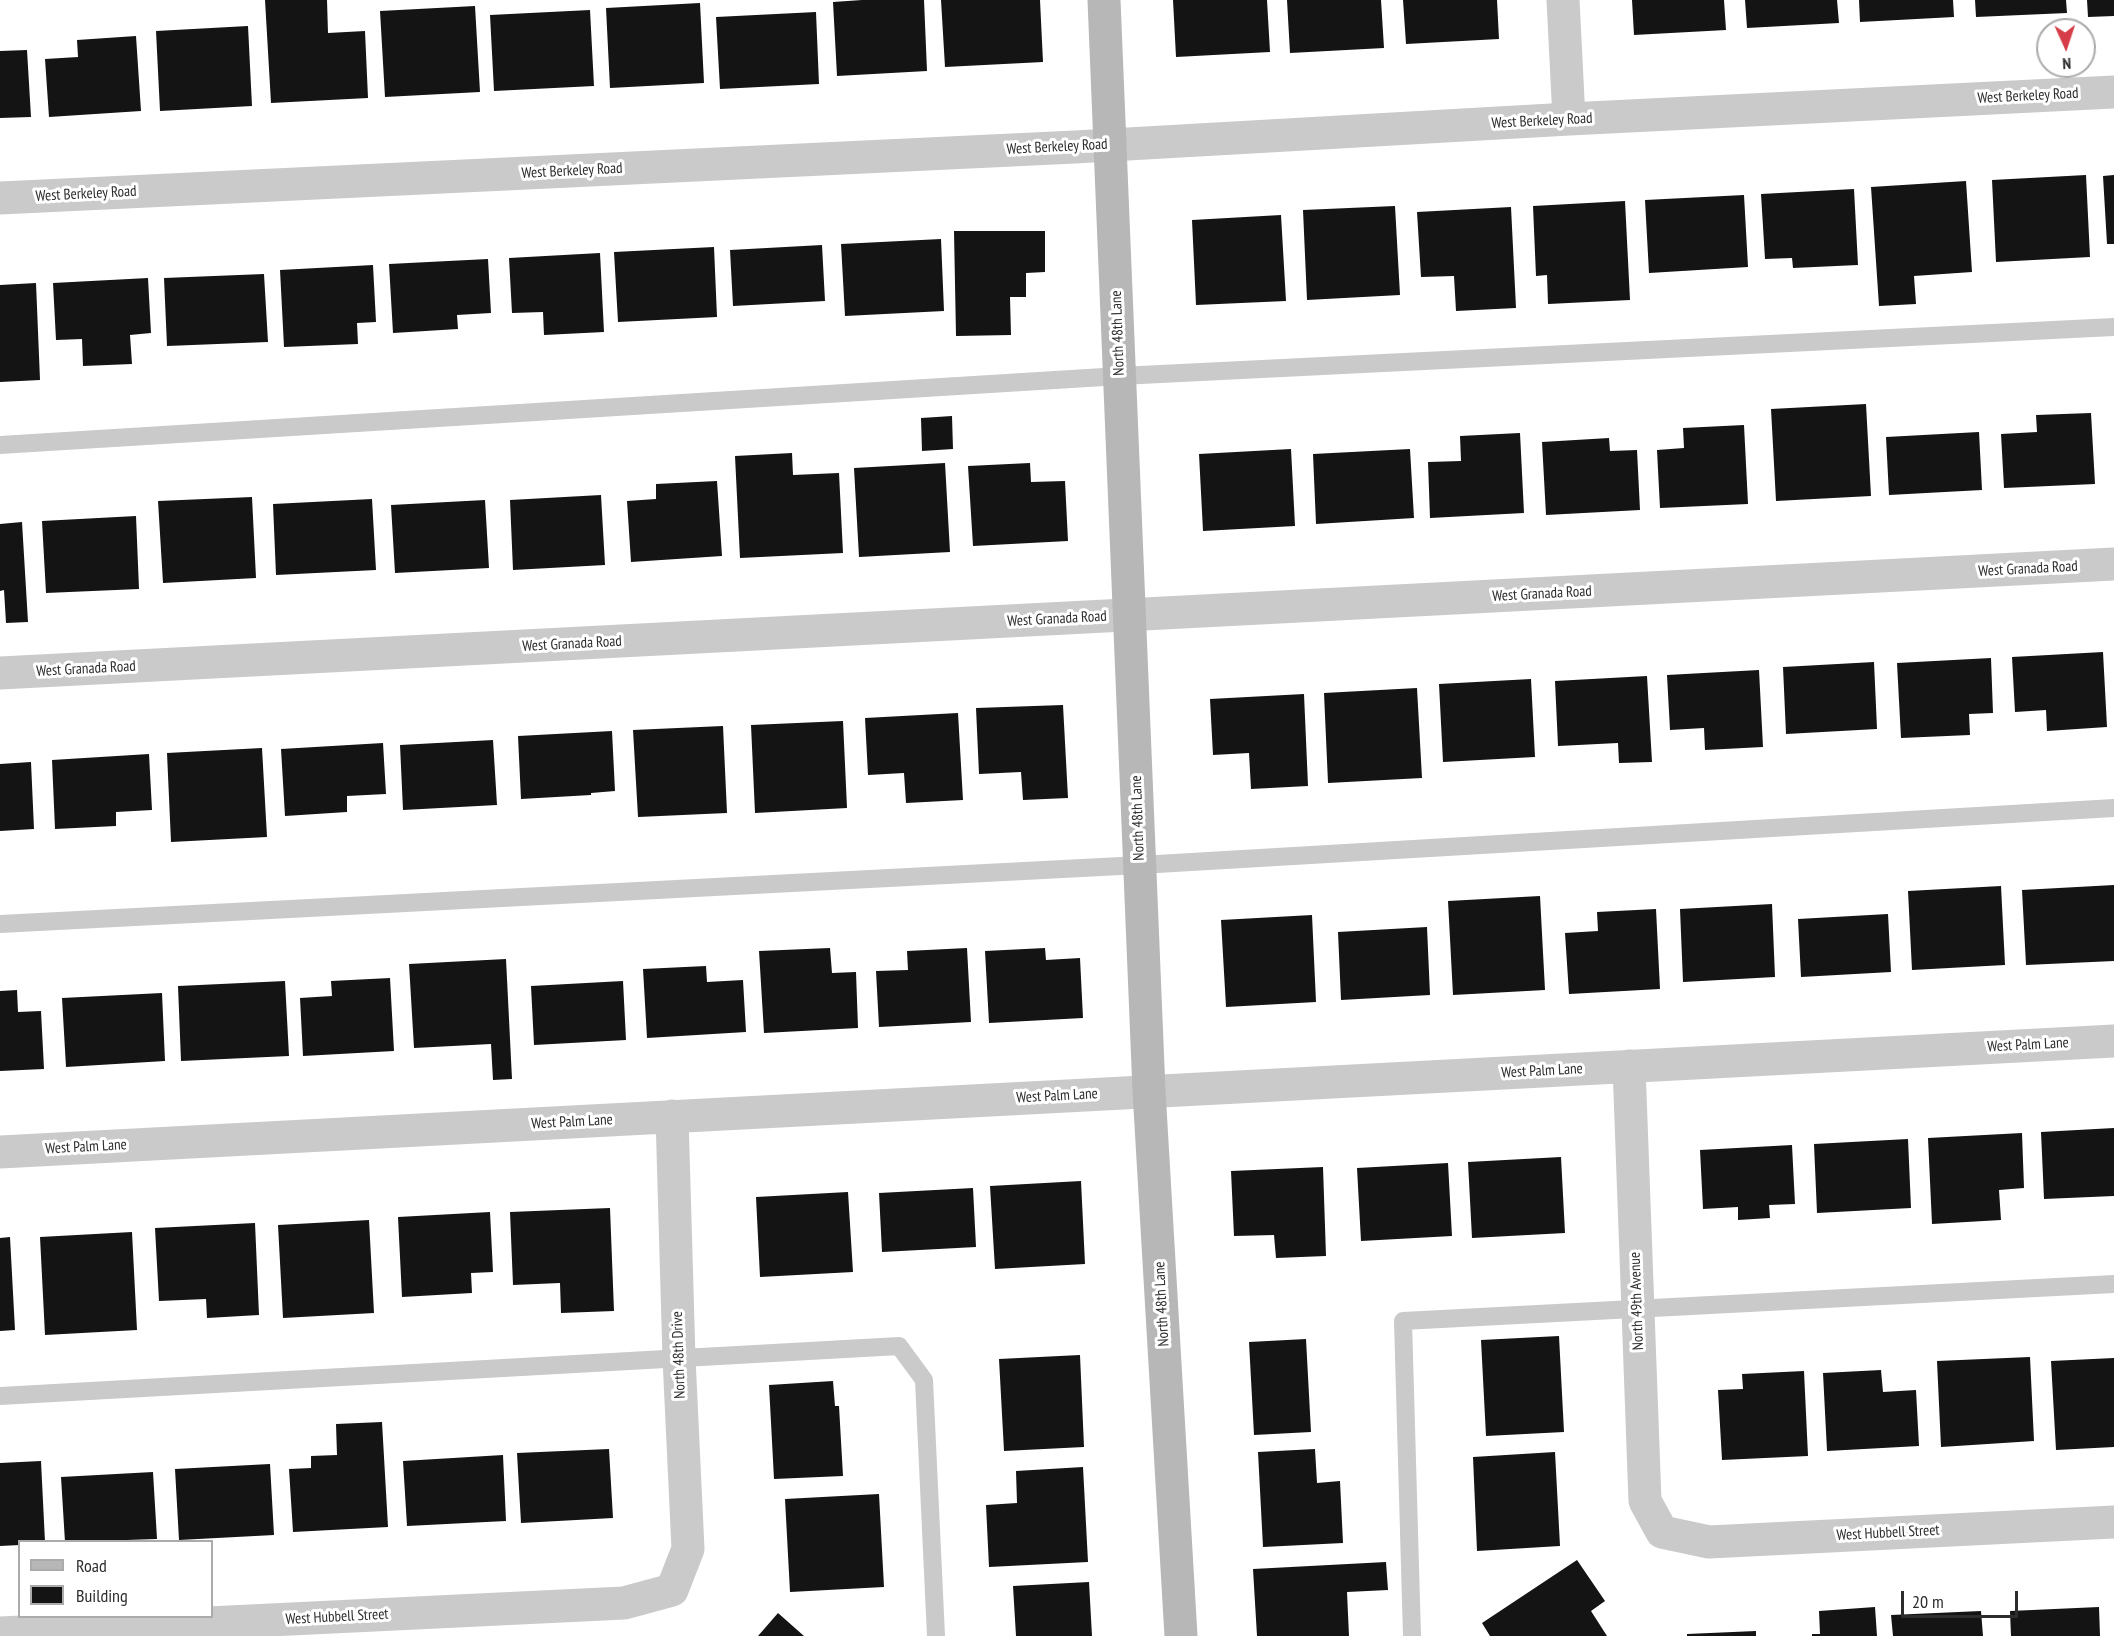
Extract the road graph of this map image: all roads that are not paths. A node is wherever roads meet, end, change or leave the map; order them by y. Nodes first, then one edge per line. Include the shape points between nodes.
1 (1104, 0) edge
2 (1563, 0) edge
3 (2114, 92) edge
4 (1569, 119) junction
5 (1110, 145) junction
6 (0, 198) edge
7 (2114, 327) edge
8 (1120, 376) junction
9 (0, 445) edge
10 (2114, 564) edge
11 (1129, 616) junction
12 (0, 673) edge
13 (2114, 808) edge
14 (1140, 865) junction
15 (0, 924) edge
16 (2114, 1041) edge
17 (1629, 1066) junction
18 (1149, 1091) junction
19 (672, 1116) junction
20 (0, 1152) edge
21 (2114, 1284) edge
22 (1637, 1309) junction
23 (679, 1358) junction
24 (0, 1396) edge
25 (2114, 1522) edge
26 (1662, 1532) joint
27 (672, 1590) joint
28 (0, 1633) edge
29 (936, 1636) edge
30 (1181, 1636) edge
31 (1412, 1636) edge

1 - 5 street, North 48th Lane
2 - 4 street
3 - 4 street, West Berkeley Road
4 - 5 street, West Berkeley Road
5 - 6 street, West Berkeley Road
5 - 8 street, North 48th Lane
7 - 8 lane
8 - 9 lane
8 - 11 street, North 48th Lane
10 - 11 street, West Granada Road
11 - 12 street, West Granada Road
11 - 14 street, North 48th Lane
13 - 14 lane
14 - 15 lane
14 - 18 street, North 48th Lane
16 - 17 street, West Palm Lane
17 - 18 street, West Palm Lane
17 - 22 street, North 49th Avenue
18 - 19 street, West Palm Lane
18 - 30 street, North 48th Lane
19 - 20 street, West Palm Lane
19 - 23 street, North 48th Drive
21 - 22 lane
22 - 26 street, North 49th Avenue via 1645,1501
22 - 31 lane via 1403,1321
23 - 24 lane
23 - 27 street, North 48th Drive via 688,1549
23 - 29 lane via 899,1346 924,1380
25 - 26 street, West Hubbell Street via 1709,1542
27 - 28 street, West Hubbell Street via 624,1603

